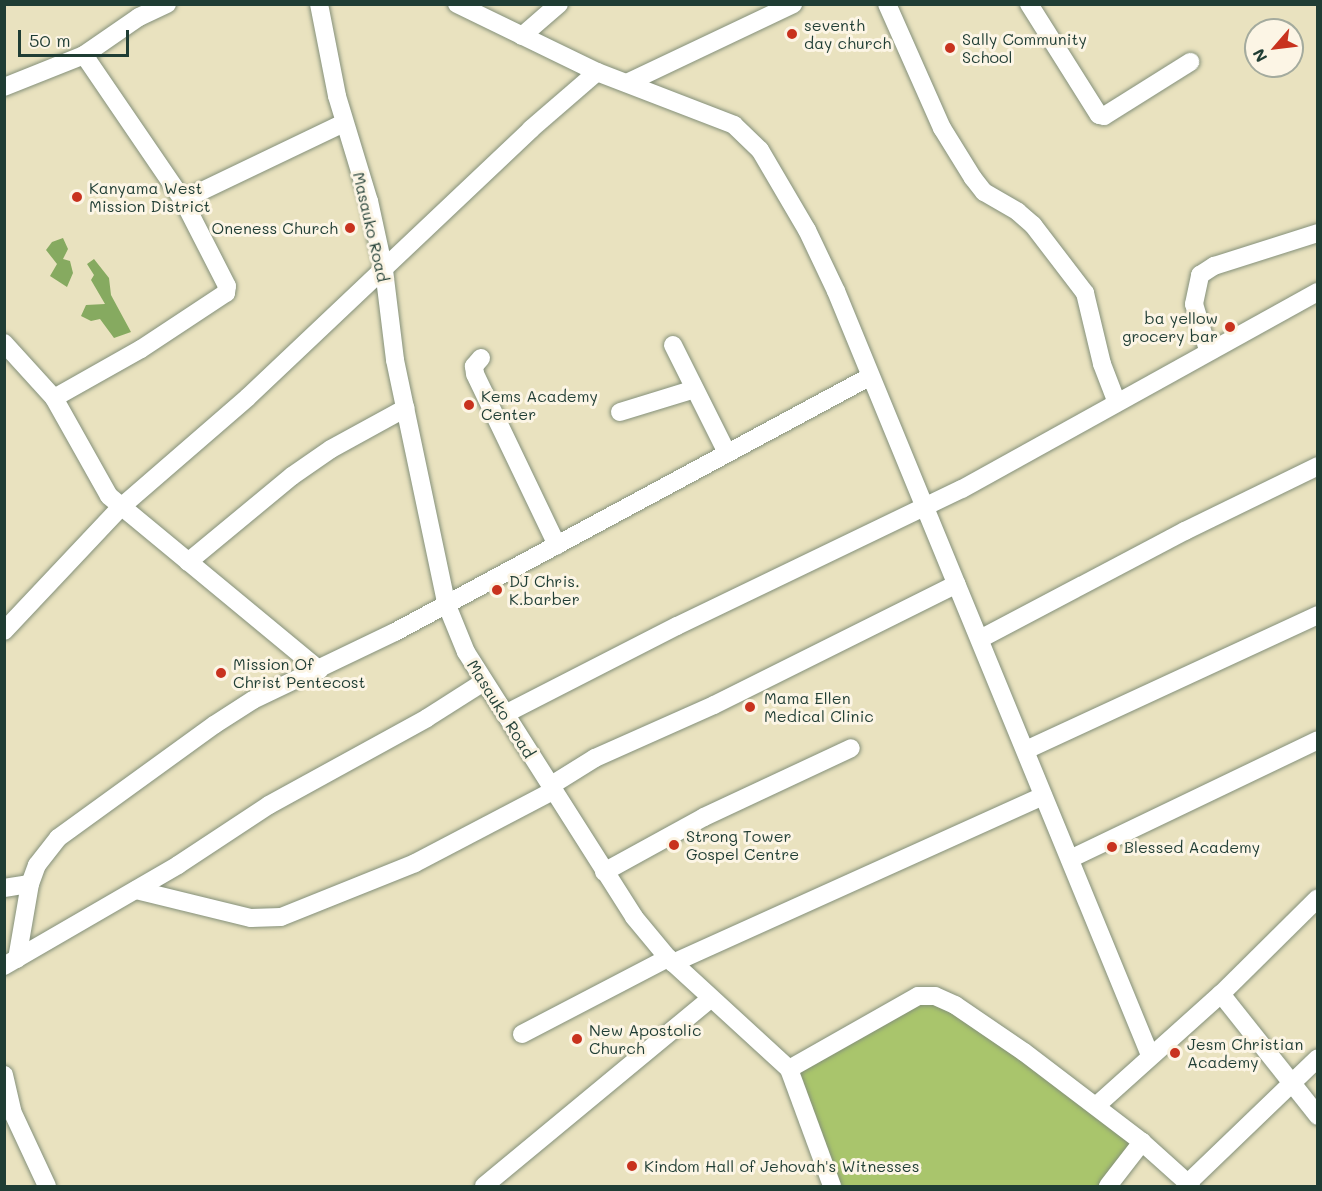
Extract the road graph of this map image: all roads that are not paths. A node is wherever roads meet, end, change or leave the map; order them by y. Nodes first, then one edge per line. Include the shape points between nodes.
1 (167, 4) edge
2 (319, 4) edge
3 (457, 4) edge
4 (559, 4) edge
5 (793, 4) edge
6 (887, 4) edge
7 (1029, 4) edge
8 (522, 36) junction
9 (84, 55) junction
10 (1190, 62) dead end
11 (597, 72) junction
12 (627, 83) junction
13 (4, 87) edge
14 (344, 123) junction
15 (183, 200) junction
16 (1317, 233) edge
17 (384, 270) junction
18 (1317, 292) edge
19 (4, 343) edge
20 (673, 345) dead end
21 (1208, 350) junction
22 (481, 358) dead end
23 (871, 376) junction
24 (695, 389) junction
25 (54, 398) junction
26 (1116, 401) junction
27 (406, 408) junction
28 (620, 412) dead end
29 (727, 453) junction
30 (1317, 466) edge
31 (925, 506) junction
32 (120, 508) junction
33 (557, 545) junction
34 (188, 562) junction
35 (957, 584) junction
36 (446, 603) junction
37 (1317, 615) edge
38 (4, 631) edge
39 (981, 639) junction
40 (319, 670) junction
41 (482, 683) junction
42 (505, 714) junction
43 (1317, 740) edge
44 (851, 748) dead end
45 (1026, 750) junction
46 (551, 788) junction
47 (1043, 796) junction
48 (1070, 859) junction
49 (604, 872) junction
50 (30, 884) junction
51 (4, 888) edge
52 (136, 890) junction
53 (1317, 898) edge
54 (670, 961) junction
55 (11, 962) edge
56 (1221, 994) junction
57 (710, 999) junction
58 (522, 1034) dead end
59 (1150, 1055) junction
60 (1317, 1058) edge
61 (789, 1069) junction
62 (4, 1075) edge
63 (1291, 1084) junction
64 (1096, 1106) junction
65 (8, 1110) edge
66 (1317, 1116) edge
67 (1142, 1142) junction
68 (1189, 1185) edge
69 (47, 1186) edge
70 (484, 1186) edge
71 (832, 1186) edge
72 (1108, 1186) edge

1 - 9 street via 139,17
2 - 14 street, Masauko Road
3 - 8 street
4 - 8 street
5 - 12 street
6 - 26 street via 942,128 973,178 984,192 1033,225 1085,293 1102,364
7 - 10 street via 1099,116
8 - 11 street
9 - 13 street
9 - 15 street
11 - 12 street
11 - 17 street via 531,129
12 - 23 street via 734,125 748,136 807,230
14 - 15 street
14 - 17 street, Masauko Road via 369,201
15 - 25 street via 227,286 226,293 141,350
16 - 21 street via 1214,266 1200,275 1194,304
17 - 27 street, Masauko Road via 386,312
17 - 32 street
18 - 21 street
19 - 25 street
20 - 24 street
21 - 26 street
22 - 33 street via 474,366 475,374
23 - 29 street
23 - 31 street
24 - 28 street
24 - 29 street
25 - 32 street via 95,473
26 - 31 street via 994,472
27 - 34 street via 331,449 292,476
27 - 36 street, Masauko Road
29 - 33 street
30 - 39 street
31 - 35 street
31 - 42 street
32 - 34 street
32 - 38 street
33 - 36 street
34 - 40 street
35 - 39 street
35 - 46 street via 714,705 596,758
36 - 40 street
36 - 41 street, Masauko Road
37 - 45 street
39 - 45 street
40 - 50 street via 253,699 58,838 37,865
41 - 42 street, Masauko Road
41 - 52 street via 427,718 269,805
42 - 46 street, Masauko Road
43 - 48 street
44 - 49 street via 705,817
45 - 47 street
46 - 49 street, Masauko Road
46 - 52 street via 416,863 280,917 251,918
47 - 48 street
47 - 54 street
48 - 59 street
49 - 54 street, Masauko Road
50 - 51 street
50 - 55 street
52 - 55 street
53 - 56 street
54 - 57 street, Masauko Road
54 - 58 street
56 - 59 street
56 - 63 street
57 - 61 street, Masauko Road
57 - 70 street
59 - 64 street
60 - 63 street
61 - 64 street via 918,996 935,996 955,1005 1024,1052
61 - 71 street, Masauko Road
62 - 65 street
63 - 66 street
63 - 68 street
64 - 67 street
65 - 69 street
67 - 68 street
67 - 72 street

